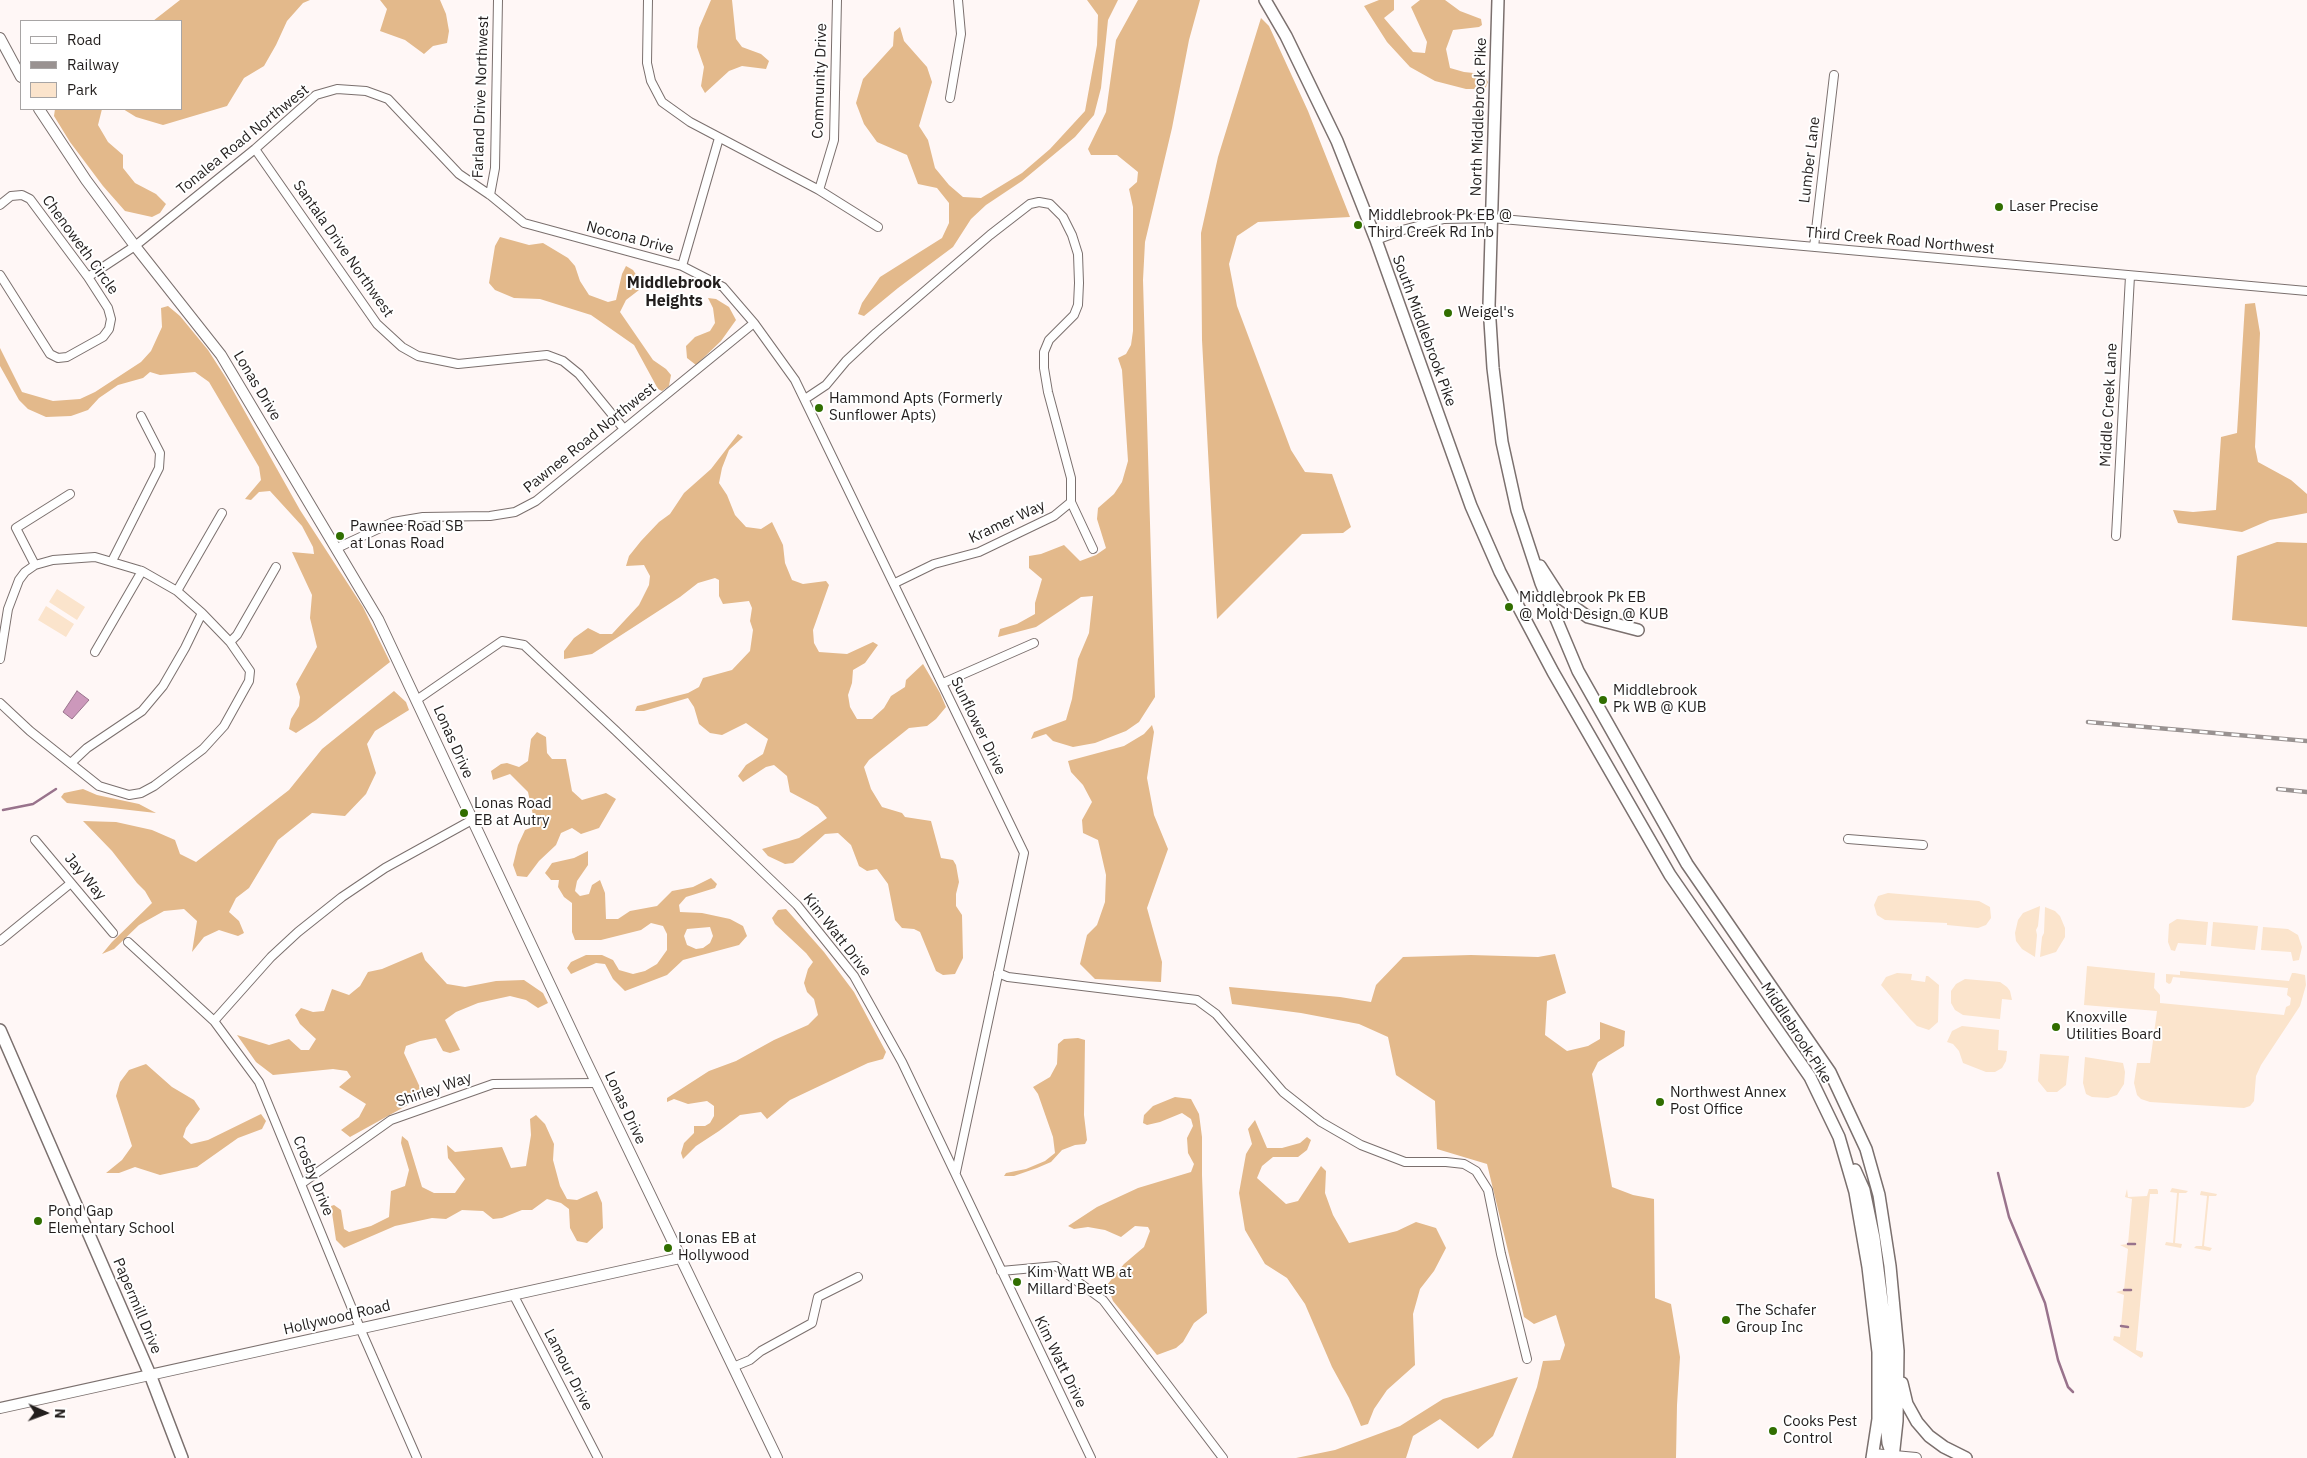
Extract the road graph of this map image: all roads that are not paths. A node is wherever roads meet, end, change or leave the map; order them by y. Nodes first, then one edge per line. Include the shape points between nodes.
1 (498, 0) edge
2 (648, 0) edge
3 (837, 0) edge
4 (958, 0) edge
5 (1266, 0) edge
6 (1498, 0) edge
7 (0, 38) edge
8 (20, 75) edge
9 (1834, 75) dead end
10 (950, 98) dead end
11 (40, 110) edge
12 (719, 138) junction
13 (255, 149) junction
14 (818, 190) junction
15 (490, 196) junction
16 (0, 205) edge
17 (1491, 218) junction
18 (878, 227) dead end
19 (1376, 240) junction
20 (135, 246) junction
21 (1814, 247) junction
22 (682, 266) junction
23 (0, 275) edge
24 (2130, 276) junction
25 (88, 277) junction
26 (2307, 291) edge
27 (754, 323) junction
28 (804, 399) junction
29 (141, 416) dead end
30 (624, 429) junction
31 (70, 494) dead end
32 (1071, 502) junction
33 (222, 513) dead end
34 (2116, 536) dead end
35 (1529, 546) junction
36 (337, 548) junction
37 (1093, 549) dead end
38 (112, 561) junction
39 (35, 565) junction
40 (276, 567) dead end
41 (142, 571) junction
42 (895, 583) junction
43 (177, 591) junction
44 (0, 607) edge
45 (8, 609) junction
46 (202, 613) junction
47 (1638, 630) dead end
48 (230, 642) junction
49 (1034, 643) dead end
50 (95, 652) dead end
51 (0, 659) edge
52 (1578, 671) joint
53 (1553, 672) joint
54 (943, 683) junction
55 (418, 699) junction
56 (0, 703) edge
57 (71, 763) junction
58 (472, 820) junction
59 (1848, 839) dead end
60 (35, 840) dead end
61 (1923, 845) dead end
62 (71, 883) junction
63 (113, 933) dead end
64 (0, 941) edge
65 (128, 942) dead end
66 (998, 973) junction
67 (214, 1021) junction
68 (0, 1030) edge
69 (597, 1083) junction
70 (1839, 1137) junction
71 (956, 1172) junction
72 (301, 1184) junction
73 (680, 1258) junction
74 (1001, 1271) junction
75 (858, 1277) dead end
76 (513, 1294) junction
77 (360, 1328) junction
78 (1527, 1359) dead end
79 (1898, 1359) junction
80 (733, 1366) junction
81 (151, 1377) junction
82 (0, 1408) edge
83 (1873, 1456) edge
84 (1893, 1457) edge
85 (182, 1458) edge
86 (417, 1458) edge
87 (598, 1458) edge
88 (777, 1458) edge
89 (1091, 1458) edge
90 (1222, 1458) edge
91 (1916, 1458) edge
92 (1966, 1458) edge

1 - 15 street, Farland Drive Northwest via 495,168
2 - 12 street via 646,63 656,92 662,102
3 - 14 street, Community Drive via 834,140
4 - 10 street via 961,34
5 - 19 main road, South Middlebrook Pike via 1337,141
6 - 17 main road, North Middlebrook Pike
7 - 8 street
9 - 21 street, Lumber Lane
11 - 20 street, Lonas Drive
12 - 14 street
12 - 22 street
13 - 15 street, Tonalea Road Northwest via 316,96 336,89 366,91 388,98 459,174
13 - 20 street, Tonalea Road Northwest
13 - 30 street, Santala Drive Northwest via 377,324 402,347 418,356 458,364 547,354 580,374
14 - 18 street
15 - 22 street, Nocona Drive via 524,223
16 - 25 street, Chenoweth Circle via 11,196 22,195 30,199
17 - 19 street, Third Creek Road Northwest via 1444,218
17 - 21 street, Third Creek Road Northwest
17 - 35 main road, North Middlebrook Pike via 1489,305 1493,368 1502,442 1517,510
19 - 53 main road, South Middlebrook Pike via 1472,508 1500,572
20 - 25 street, Tonalea Road Northwest
20 - 36 street, Lonas Drive via 221,355
21 - 24 street, Third Creek Road Northwest
22 - 27 street, Nocona Drive via 723,287
23 - 25 street, Chenoweth Circle via 50,354 58,358 67,357 103,337 109,329 108,308
24 - 26 street, Third Creek Road Northwest
24 - 34 street, Middle Creek Lane
27 - 28 street, Sunflower Drive via 795,380
27 - 30 street, Pawnee Road Northwest
28 - 32 street via 826,385 846,360 990,235 1030,204 1050,204 1064,217 1078,254 1078,305 1074,315 1049,340 1044,352 1048,392 1070,478
28 - 42 street, Sunflower Drive
29 - 38 street via 160,453 159,468
30 - 36 street, Pawnee Road Northwest via 536,501 515,512 490,516 422,517 393,522
31 - 39 street via 16,528
32 - 37 street
32 - 42 street, Kramer Way via 1054,516 987,548 934,564
33 - 43 street
35 - 47 main road via 1551,586 1567,603 1588,617
35 - 52 main road, North Middlebrook Pike
36 - 55 street, Lonas Drive via 378,619
38 - 39 street via 95,557 72,558
38 - 41 street
39 - 45 street via 19,580
40 - 48 street
41 - 43 street
41 - 50 street
42 - 54 street, Sunflower Drive
43 - 46 street
44 - 45 street
45 - 51 street
46 - 48 street
46 - 57 street via 162,686 142,710
48 - 57 street via 246,662 250,671 249,681 224,726 203,749 154,786 129,795 99,786
49 - 54 street
52 - 79 main road, Middlebrook Pike via 1687,864 1802,1028 1830,1072 1850,1113 1866,1149 1879,1195 1890,1266
53 - 70 main road, Middlebrook Pike via 1670,875 1813,1081
54 - 66 street, Sunflower Drive via 1024,853
55 - 58 street, Lonas Drive
55 - 71 street, Kim Watt Drive via 502,640 524,645 797,905 854,976 902,1062
56 - 57 street
58 - 67 street via 385,868 342,897 271,957
58 - 69 street, Lonas Drive
59 - 61 street
60 - 62 street, Jay Way
62 - 63 street, Jay Way
62 - 64 street
65 - 67 street, Crosby Drive
66 - 71 street, Sunflower Drive
66 - 78 street via 1008,978 1197,1000 1216,1014 1283,1092 1321,1122 1361,1145 1405,1162 1464,1164 1476,1171 1488,1190
67 - 72 street, Crosby Drive via 259,1082
68 - 81 main road, Papermill Drive
69 - 72 street, Shirley Way via 493,1084 391,1120
69 - 73 street, Lonas Drive
70 - 83 main road, Middlebrook Pike via 1855,1192 1878,1352 1878,1419
70 - 84 main road via 1864,1190 1874,1238 1888,1348 1888,1443
71 - 74 street, Kim Watt Drive
72 - 77 street, Crosby Drive
73 - 76 street, Hollywood Road
73 - 80 street, Lonas Drive
74 - 89 street, Kim Watt Drive
74 - 90 street via 1056,1266 1103,1300
75 - 80 street via 818,1297 812,1323 750,1360
76 - 77 street, Hollywood Road
76 - 87 street, Lamour Drive
77 - 81 street, Hollywood Road
77 - 86 street, Crosby Drive
79 - 84 main road, Middlebrook Pike via 1898,1421
79 - 92 main road via 1907,1404 1917,1422 1929,1436
80 - 88 street, Lonas Drive
81 - 82 street, Hollywood Road
81 - 85 main road, Papermill Drive
83 - 84 street
84 - 91 street

